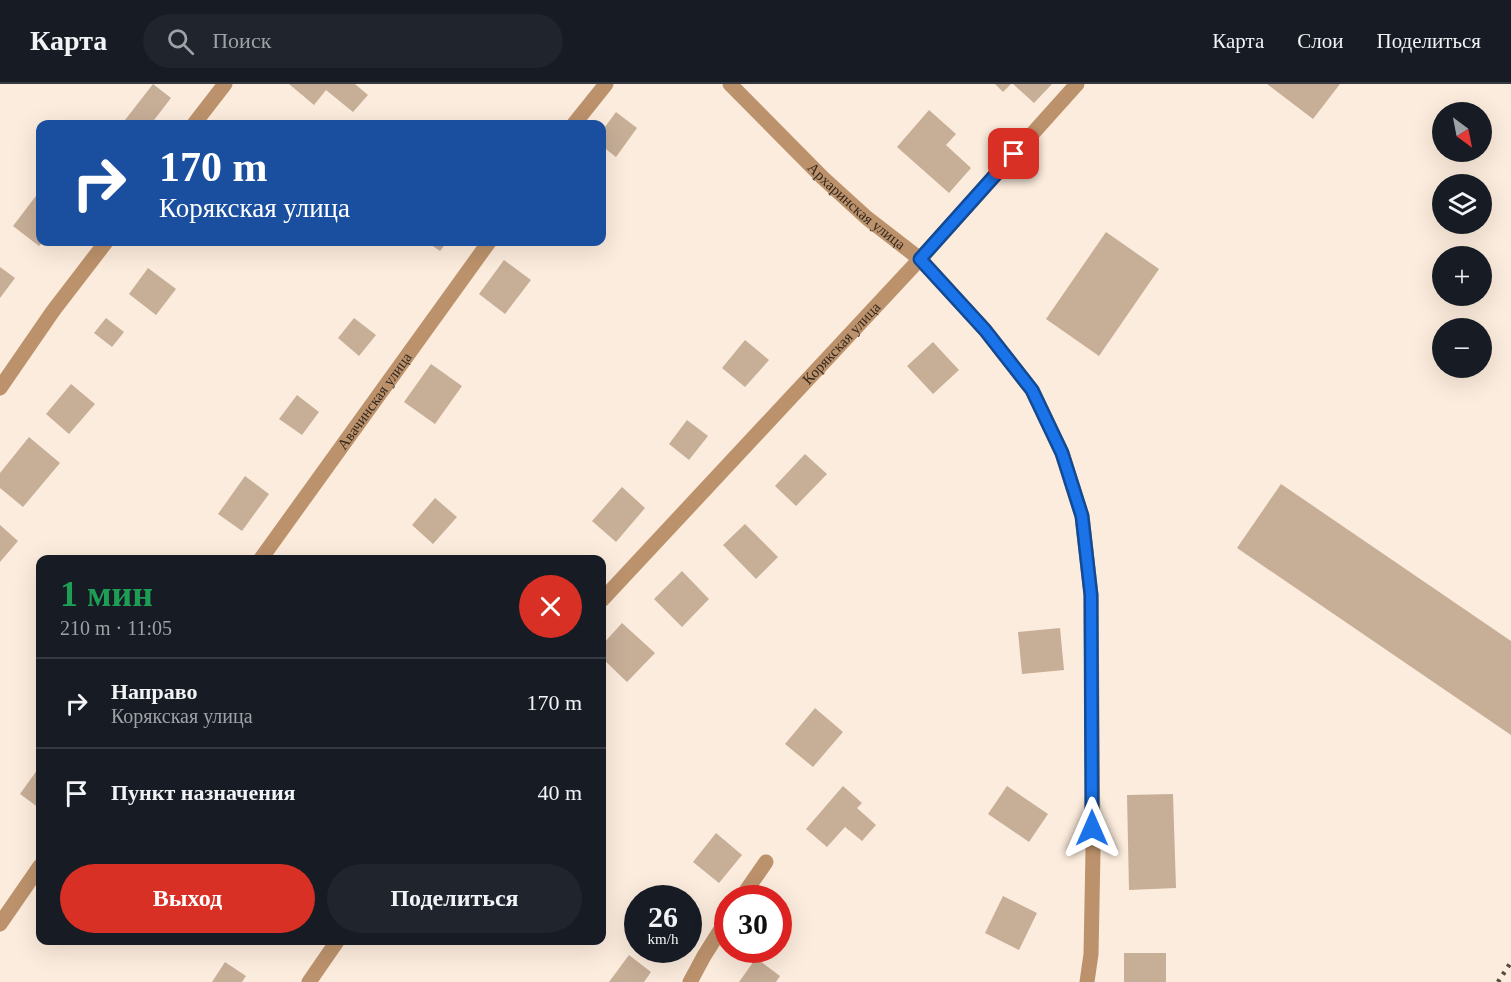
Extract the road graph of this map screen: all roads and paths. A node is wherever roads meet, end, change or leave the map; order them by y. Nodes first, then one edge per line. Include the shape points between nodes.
1 (225, 84) edge
2 (606, 84) edge
3 (730, 84) edge
4 (1077, 84) edge
5 (197, 120) edge
6 (577, 120) edge
7 (103, 246) edge
8 (486, 246) edge
9 (920, 259) junction
10 (0, 388) edge
11 (264, 555) edge
12 (606, 596) edge
13 (766, 862) dead end
14 (36, 873) edge
15 (750, 885) edge
16 (0, 924) edge
17 (714, 940) edge
18 (335, 945) edge
19 (309, 982) edge
20 (690, 982) edge
21 (1087, 982) edge

1 - 5 street
2 - 6 street
3 - 9 street, Архаринская улица via 823,178
4 - 9 street, Корякская улица
7 - 10 street
8 - 11 street, Авачинская улица
9 - 12 street, Корякская улица
9 - 21 street, Архаринская улица via 985,330 1032,390 1062,453 1082,516 1091,607 1093,851
13 - 15 street
14 - 16 street
17 - 20 street
18 - 19 street

